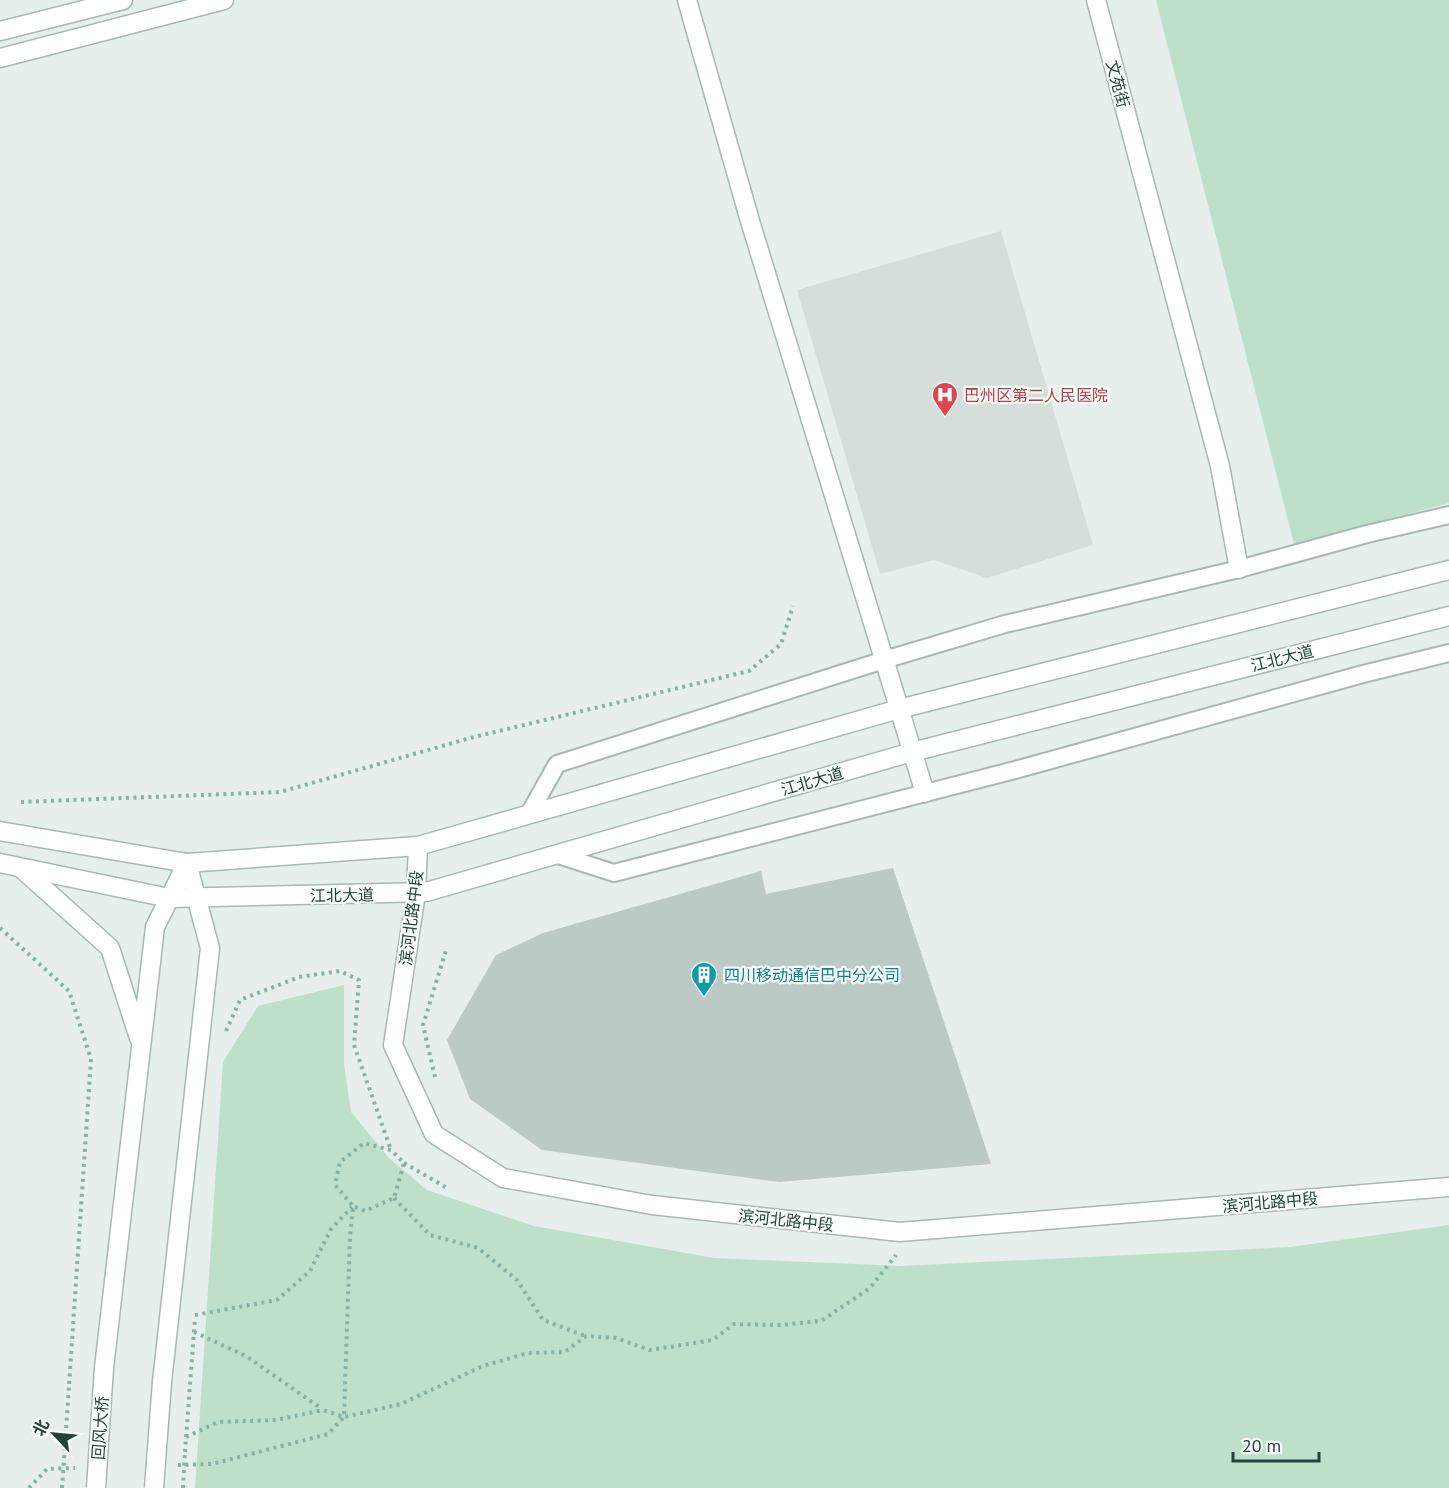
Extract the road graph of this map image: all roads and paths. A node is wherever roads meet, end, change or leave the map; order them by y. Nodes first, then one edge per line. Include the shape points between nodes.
1 (123, 0) edge
2 (224, 0) edge
3 (687, 0) edge
4 (1096, 0) edge
5 (0, 31) edge
6 (0, 58) edge
7 (1449, 514) edge
8 (1239, 569) junction
9 (1449, 570) edge
10 (793, 606) dead end
11 (1449, 616) edge
12 (1449, 653) edge
13 (884, 660) junction
14 (899, 709) junction
15 (912, 752) junction
16 (925, 793) junction
17 (21, 802) dead end
18 (529, 814) junction
19 (0, 831) edge
20 (418, 846) junction
21 (558, 855) junction
22 (0, 863) edge
23 (187, 863) junction
24 (21, 868) junction
25 (416, 893) junction
26 (169, 898) junction
27 (198, 898) junction
28 (0, 928) edge
29 (447, 947) dead end
30 (240, 1000) dead end
31 (141, 1045) junction
32 (437, 1082) dead end
33 (391, 1150) junction
34 (404, 1163) junction
35 (1449, 1187) edge
36 (449, 1189) dead end
37 (394, 1198) junction
38 (353, 1206) junction
39 (917, 1231) junction
40 (195, 1315) dead end
41 (194, 1332) dead end
42 (586, 1336) junction
43 (323, 1410) junction
44 (344, 1417) junction
45 (186, 1437) dead end
46 (185, 1452) dead end
47 (177, 1465) dead end
48 (83, 1468) dead end
49 (29, 1488) edge
50 (62, 1488) edge
51 (96, 1488) edge
52 (154, 1488) edge
53 (183, 1488) edge

1 - 5 main road
2 - 6 main road
3 - 13 main road
4 - 8 main road, 文苑街 via 1220,466
7 - 8 lane
8 - 13 lane via 1005,624
9 - 14 main road
10 - 17 path via 781,644 749,670 474,737 280,792
11 - 15 main road, 江北大道
12 - 16 lane
13 - 14 main road
13 - 18 lane via 557,764
14 - 15 main road
14 - 18 main road
15 - 16 main road
15 - 21 main road, 江北大道
16 - 21 lane via 614,873
18 - 20 main road
19 - 23 main road
20 - 23 main road
20 - 25 main road, 滨河北路中段
21 - 25 main road, 江北大道
22 - 24 main road, 江北大道
23 - 26 main road, 回风大桥
23 - 27 main road
24 - 26 main road, 江北大道
24 - 31 main road via 110,948
25 - 27 main road, 江北大道
25 - 39 main road, 滨河北路中段 via 393,1045 434,1134 503,1178 652,1205
26 - 27 main road, 江北大道
26 - 31 main road, 回风大桥 via 155,927
27 - 52 main road, bridge via 210,948
28 - 50 path, bridge via 69,991 91,1059
29 - 32 path via 423,1024
30 - 33 path via 299,977 340,971 358,981 354,1045
31 - 51 main road, 回风大桥, bridge via 104,1368
33 - 34 path
33 - 38 path via 364,1143 340,1162 335,1185
34 - 36 path
34 - 37 path
35 - 39 main road, 滨河北路中段
37 - 38 path via 365,1211
37 - 42 path via 430,1234 478,1248 517,1280 543,1320
38 - 40 path via 330,1229 309,1271 277,1300
38 - 44 path
39 - 42 path via 870,1288 821,1321 734,1324 713,1340 650,1350 616,1338
41 - 43 path via 246,1356
42 - 44 path via 565,1352 528,1353 483,1366 401,1404
43 - 44 path
43 - 45 path via 276,1420 218,1422
44 - 47 path via 328,1434 212,1464
46 - 53 path, bridge
48 - 49 path via 48,1469

